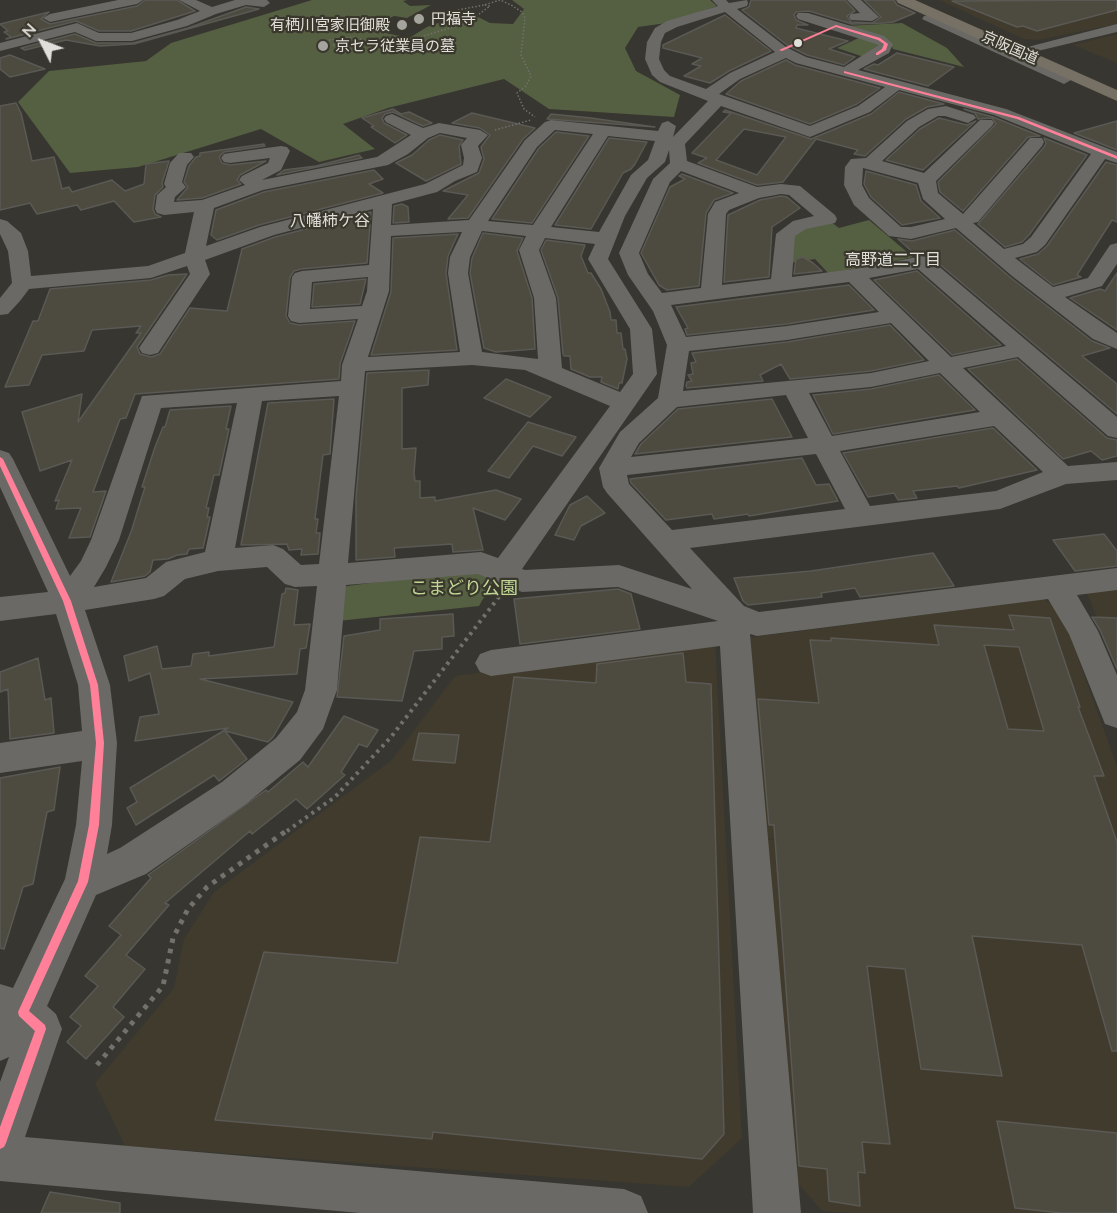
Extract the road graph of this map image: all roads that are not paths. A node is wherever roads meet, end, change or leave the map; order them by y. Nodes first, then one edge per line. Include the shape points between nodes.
1 (186, 0) edge
2 (750, 0) edge
3 (853, 0) edge
4 (903, 0) edge
5 (916, 0) edge
6 (139, 2) edge
7 (264, 3) dead end
8 (722, 3) edge
9 (98, 8) junction
10 (846, 8) edge
11 (210, 11) junction
12 (163, 14) dead end
13 (803, 16) dead end
14 (941, 16) junction
15 (40, 20) dead end
16 (182, 23) junction
17 (836, 26) junction
18 (1117, 28) edge
19 (150, 33) junction
20 (0, 48) edge
21 (1024, 50) junction
22 (783, 51) junction
23 (845, 72) junction
24 (1064, 80) dead end
25 (897, 85) junction
26 (1117, 87) edge
27 (714, 96) junction
28 (1117, 96) edge
29 (392, 119) dead end
30 (986, 123) junction
31 (603, 131) junction
32 (422, 134) junction
33 (1036, 142) junction
34 (185, 157) dead end
35 (230, 158) dead end
36 (1110, 160) edge
37 (870, 163) junction
38 (679, 164) junction
39 (927, 180) junction
40 (253, 183) junction
41 (212, 184) dead end
42 (755, 193) junction
43 (383, 202) junction
44 (206, 205) junction
45 (959, 223) junction
46 (0, 225) edge
47 (475, 225) junction
48 (382, 231) junction
49 (539, 231) junction
50 (606, 239) junction
51 (1117, 249) edge
52 (1000, 256) junction
53 (194, 258) junction
54 (378, 270) junction
55 (854, 275) junction
56 (22, 283) junction
57 (781, 286) junction
58 (711, 293) junction
59 (1049, 295) junction
60 (657, 300) junction
61 (0, 309) edge
62 (372, 312) junction
63 (895, 316) junction
64 (1112, 336) edge
65 (678, 345) junction
66 (150, 348) dead end
67 (1023, 349) junction
68 (472, 358) junction
69 (947, 365) junction
70 (551, 372) junction
71 (353, 376) junction
72 (794, 388) junction
73 (251, 394) junction
74 (670, 401) junction
75 (625, 403) junction
76 (999, 417) junction
77 (1117, 430) edge
78 (825, 445) junction
79 (0, 459) edge
80 (612, 468) junction
81 (1117, 471) edge
82 (1062, 475) junction
83 (862, 516) junction
84 (667, 541) junction
85 (218, 560) junction
86 (333, 575) junction
87 (508, 575) junction
88 (1117, 579) edge
89 (1057, 588) junction
90 (67, 601) junction
91 (0, 609) edge
92 (734, 623) junction
93 (490, 663) dead end
94 (1117, 714) edge
95 (100, 743) junction
96 (0, 758) edge
97 (83, 882) junction
98 (8, 1019) edge
99 (0, 1143) edge
100 (0, 1158) edge
101 (624, 1213) edge
102 (777, 1213) edge

1 - 11 street
2 - 8 street
3 - 10 street via 872,17
4 - 14 highway, 京阪国道
5 - 21 highway, 京阪国道
6 - 9 street
7 - 11 street via 246,1
8 - 22 street via 765,32
8 - 27 street via 660,31 652,59 665,79
9 - 15 street
9 - 19 street
10 - 17 street
11 - 16 street
12 - 16 street
13 - 17 street
14 - 21 highway, 京阪国道
14 - 24 street via 929,19
16 - 19 street
17 - 22 street
17 - 23 street via 886,44 884,50
18 - 21 street
19 - 20 street via 96,37 77,27
21 - 26 highway, 京阪国道
21 - 28 highway, 京阪国道
22 - 23 street
22 - 27 street via 735,76
23 - 25 street
25 - 27 street via 864,109 810,132
25 - 36 street via 1018,118
27 - 38 street via 676,143
29 - 32 street
30 - 33 street
30 - 37 street via 946,111 934,112 913,124
30 - 39 street
31 - 47 street via 551,124 531,144
31 - 49 street
31 - 50 street via 665,131 656,162 640,175
32 - 40 street via 382,161
32 - 43 street via 440,128 480,135 469,145 471,168 430,188
33 - 36 street
33 - 45 street via 971,218
34 - 44 street via 179,163 173,184 183,187 166,195 164,209
35 - 40 street via 281,152 275,166
36 - 52 street via 1030,248
37 - 39 street
37 - 45 street via 857,163 853,185 861,201 896,232
38 - 42 street
38 - 60 street via 662,179 629,253 638,275
39 - 45 street via 929,195
40 - 41 street
40 - 44 street
42 - 57 street via 794,190 828,219 800,225 786,234
42 - 58 street via 722,206 717,214
43 - 48 street
43 - 53 street via 267,231
44 - 53 street
45 - 52 street
46 - 56 street via 11,233
47 - 48 street
47 - 49 street
47 - 68 street via 460,257 458,273
48 - 54 street
49 - 50 street
49 - 70 street via 529,250 545,298
50 - 75 street via 598,259 641,329 645,374
51 - 59 street via 1095,282
52 - 59 street
53 - 56 street via 151,272
53 - 66 street via 200,274
54 - 62 street
54 - 62 street via 302,278 299,316
55 - 57 street
55 - 63 street
55 - 67 street via 922,262
56 - 61 street
57 - 58 street
58 - 60 street
59 - 64 street
60 - 65 street
62 - 71 street
63 - 65 street
63 - 69 street
65 - 74 street
67 - 69 street
67 - 77 street
68 - 70 street via 529,363
68 - 71 street
69 - 72 street via 871,380
69 - 76 street
70 - 75 street
71 - 73 street
71 - 86 street
72 - 74 street
72 - 78 street
73 - 85 street
73 - 90 street via 151,401 105,540 92,567
74 - 80 street via 629,438
75 - 87 street
76 - 78 street
76 - 82 street
78 - 80 street
78 - 83 street
79 - 90 street
80 - 84 street via 616,487
81 - 82 street
82 - 83 street via 1000,500
83 - 84 street
84 - 92 street
85 - 86 street via 273,556 295,576
85 - 90 street via 176,570 154,588
86 - 87 street via 481,563
86 - 97 street via 321,690 311,719 288,748 234,793 133,861
87 - 92 street via 522,581 619,576
88 - 89 street
89 - 92 street via 757,624
89 - 94 street via 1083,631
90 - 91 street
90 - 95 street via 94,685
92 - 93 street
92 - 102 street
95 - 96 street
95 - 97 street via 94,825
97 - 98 street
98 - 99 street via 41,1029
100 - 101 street

